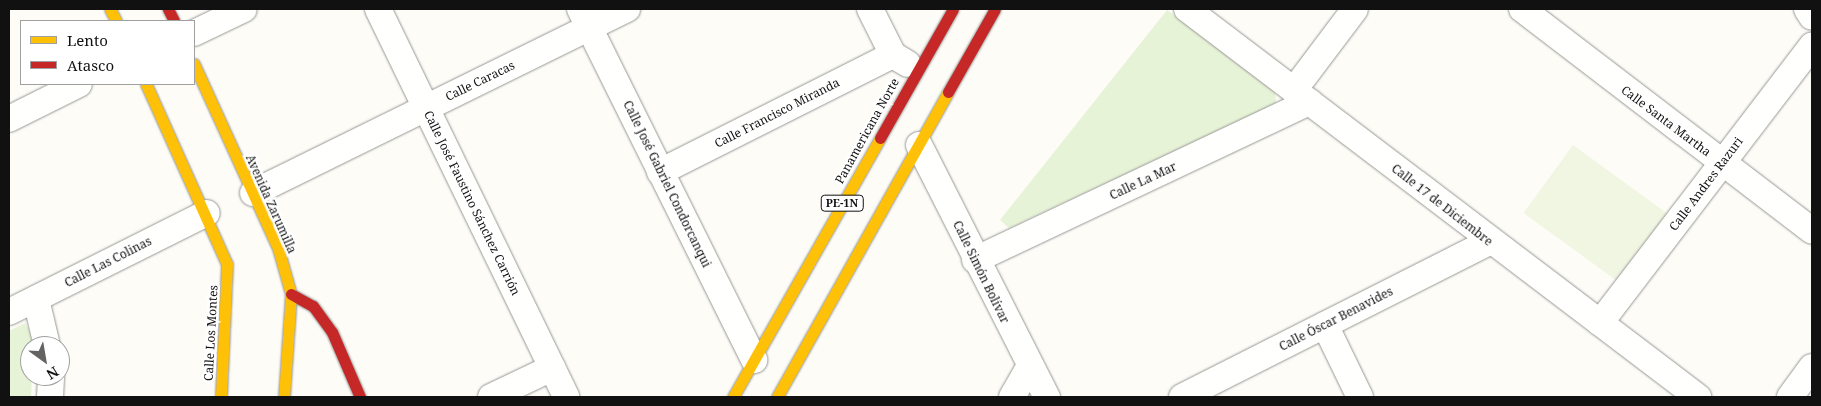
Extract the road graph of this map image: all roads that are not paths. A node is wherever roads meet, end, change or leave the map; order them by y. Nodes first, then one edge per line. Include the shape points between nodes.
1 (244, 9) edge
2 (378, 9) edge
3 (627, 9) edge
4 (870, 9) edge
5 (952, 9) edge
6 (995, 9) edge
7 (1187, 9) edge
8 (1355, 9) edge
9 (1522, 9) edge
10 (1807, 9) edge
11 (1812, 17) edge
12 (585, 18) edge
13 (195, 34) edge
14 (1812, 46) edge
15 (893, 55) junction
16 (195, 66) edge
17 (918, 69) junction
18 (77, 85) edge
19 (146, 85) edge
20 (1302, 96) junction
21 (426, 108) junction
22 (9, 119) edge
23 (919, 145) junction
24 (1722, 164) junction
25 (660, 172) junction
26 (252, 193) junction
27 (207, 213) junction
28 (1812, 231) edge
29 (1489, 242) junction
30 (975, 260) junction
31 (291, 294) junction
32 (36, 299) junction
33 (9, 312) edge
34 (1600, 323) junction
35 (1325, 325) junction
36 (45, 336) edge
37 (754, 360) junction
38 (1812, 367) edge
39 (552, 368) junction
40 (1029, 368) junction
41 (221, 397) edge
42 (284, 397) edge
43 (360, 397) edge
44 (491, 397) edge
45 (566, 397) edge
46 (733, 397) edge
47 (777, 397) edge
48 (1012, 397) edge
49 (1047, 397) edge
50 (1182, 397) edge
51 (1360, 397) edge
52 (1698, 397) edge
53 (1790, 397) edge

1 - 13 street
2 - 21 street, Calle José Faustino Sánchez Carrión
3 - 12 street, Calle Caracas
4 - 15 street
5 - 17 main road, Panamericana Norte / PE-1N
6 - 23 main road, PE-1N
7 - 20 street, Calle 17 de Diciembre
8 - 20 street, Calle La Mar
9 - 24 street, Calle Santa Martha
10 - 11 street
12 - 21 street, Calle Caracas
12 - 25 street, Calle José Gabriel Condorcanqui
14 - 24 street, Calle Andres Razuri
15 - 17 street
15 - 25 street, Calle Francisco Miranda
16 - 26 main road, Avenida Zarumilla
17 - 37 main road, Panamericana Norte / PE-1N
18 - 22 street
19 - 27 main road
20 - 29 street, Calle 17 de Diciembre
20 - 30 street, Calle La Mar
21 - 26 street, Calle Caracas
21 - 39 street, Calle José Faustino Sánchez Carrión
23 - 30 street, Calle Simón Bolívar
23 - 47 main road, PE-1N
24 - 28 street, Calle Santa Martha
24 - 34 street, Calle Andres Razuri
25 - 37 street, Calle José Gabriel Condorcanqui
26 - 31 main road, Avenida Zarumilla via 278,248
27 - 32 street, Calle Las Colinas
27 - 41 main road, Calle Los Montes via 226,264 229,288
29 - 34 street, Calle 17 de Diciembre
29 - 35 street, Calle Óscar Benavides
30 - 40 street, Calle Simón Bolívar
31 - 42 main road, Avenida Zarumilla
31 - 43 main road via 313,306 332,332
32 - 33 street, Calle Las Colinas
32 - 36 street
34 - 52 street, Calle 17 de Diciembre
35 - 50 street, Calle Óscar Benavides
35 - 51 street
37 - 46 main road, Panamericana Norte / PE-1N
38 - 53 street
39 - 44 street
39 - 45 street, Calle José Faustino Sánchez Carrión
40 - 48 street
40 - 49 street, Calle Simón Bolívar

